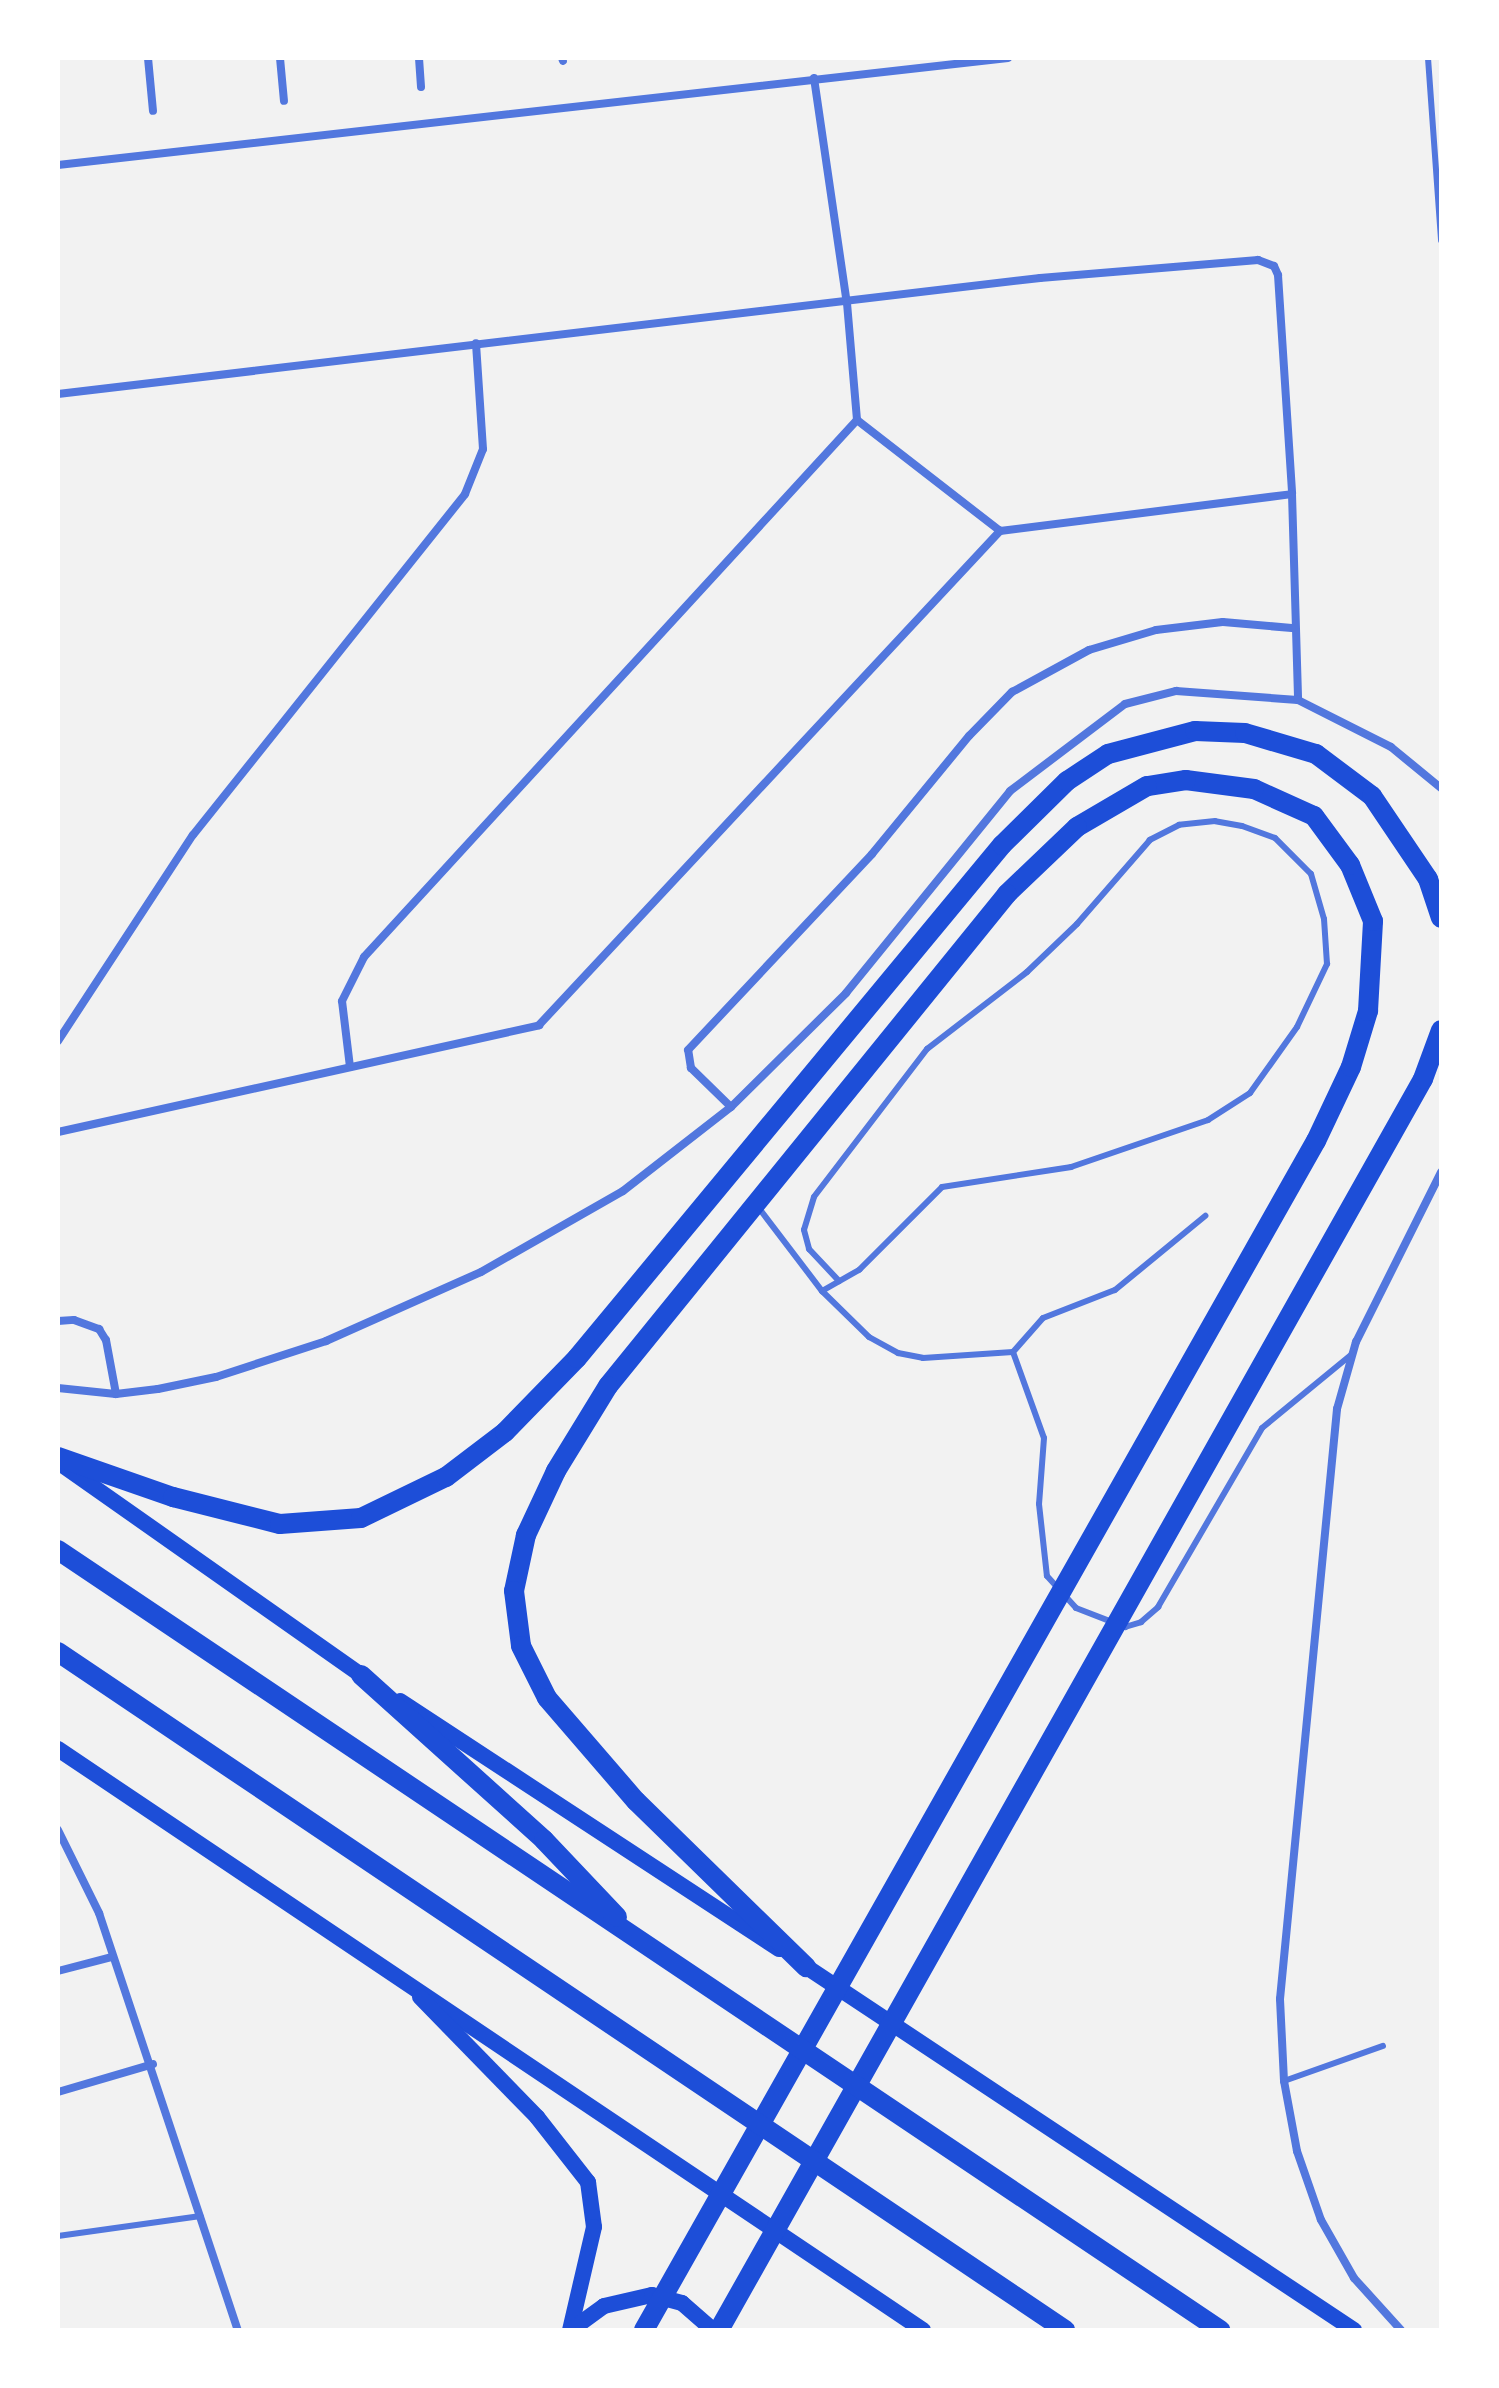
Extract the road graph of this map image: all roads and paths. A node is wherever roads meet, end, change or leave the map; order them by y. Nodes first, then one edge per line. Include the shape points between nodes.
1 (148, 58) edge
2 (280, 58) edge
3 (419, 58) edge
4 (1008, 58) edge
5 (1428, 58) edge
6 (814, 78) junction
7 (421, 87) dead end
8 (284, 101) dead end
9 (153, 111) dead end
10 (58, 165) edge
11 (1441, 241) edge
12 (847, 303) junction
13 (476, 343) junction
14 (58, 394) edge
15 (857, 420) junction
16 (1292, 494) junction
17 (1000, 531) junction
18 (1292, 628) junction
19 (1298, 700) junction
20 (1441, 788) edge
21 (1441, 918) edge
22 (1441, 1030) edge
23 (58, 1041) edge
24 (350, 1067) junction
25 (731, 1107) junction
26 (58, 1132) edge
27 (1441, 1172) edge
28 (758, 1207) junction
29 (1205, 1216) dead end
30 (839, 1281) junction
31 (822, 1291) junction
32 (58, 1321) edge
33 (1013, 1352) junction
34 (1352, 1354) junction
35 (58, 1388) edge
36 (116, 1394) junction
37 (58, 1460) edge
38 (58, 1550) edge
39 (58, 1652) edge
40 (361, 1675) junction
41 (58, 1749) edge
42 (58, 1830) edge
43 (635, 1938) junction
44 (112, 1957) junction
45 (806, 1967) junction
46 (58, 1971) edge
47 (397, 1972) junction
48 (1383, 2046) dead end
49 (153, 2064) junction
50 (1284, 2081) junction
51 (58, 2092) edge
52 (203, 2216) junction
53 (58, 2236) edge
54 (238, 2330) edge
55 (570, 2330) edge
56 (644, 2330) edge
57 (713, 2330) edge
58 (719, 2330) edge
59 (923, 2330) edge
60 (1065, 2330) edge
61 (1220, 2330) edge
62 (1354, 2330) edge
63 (1401, 2330) edge

1 - 9 street
2 - 8 street
3 - 7 street
4 - 6 street
5 - 11 lane
6 - 10 street
6 - 12 street
12 - 13 street
12 - 15 street
12 - 16 street via 1040,278 1265,261 1278,275
13 - 14 street
13 - 23 street via 483,449 465,494 193,835
15 - 17 street
15 - 24 street via 364,957 342,1001
16 - 17 street
16 - 18 street
17 - 24 street via 549,1019 520,1031
18 - 19 street
18 - 25 street via 1223,622 1156,630 1089,650 1012,692 872,854 688,1050 691,1068
19 - 20 street via 1391,747
19 - 25 street via 1176,691 1125,704 1066,745 1010,791 846,993
21 - 37 main road via 1415,855 1372,796 1316,754 1245,733 1195,731 1108,754 1067,781 1002,845 577,1358 505,1432 446,1477 361,1518 280,1524 161,1494
22 - 58 main road via 1423,1079
24 - 26 street
25 - 36 street via 623,1191 481,1272 326,1341 216,1377
27 - 34 street via 1382,1283
28 - 31 lane
28 - 45 main road via 608,1386 556,1471 526,1535 514,1591 521,1646 547,1698 584,1747
28 - 56 main road via 1007,894 1077,827 1115,802 1147,786 1186,780 1254,789 1314,816 1350,865 1373,921 1368,1011 1351,1067 1316,1141
29 - 33 lane via 1115,1290 1043,1318
30 - 30 lane via 859,1270 942,1187 1084,1163 1208,1120 1250,1093 1297,1027 1327,964 1324,919 1311,874 1275,838 1242,826 1215,821 1179,825 1150,840 1027,972 927,1049 814,1197 804,1230 809,1249
30 - 31 lane
31 - 33 lane via 869,1337 898,1353 923,1358
32 - 36 street via 99,1329
33 - 34 lane via 1044,1438 1039,1504 1047,1576 1076,1608 1125,1627 1141,1622 1158,1607 1262,1428
34 - 50 street via 1337,1409 1288,1895 1280,1999
35 - 36 street
37 - 40 main road
38 - 43 main road
39 - 60 main road
40 - 43 main road via 544,1840
40 - 45 main road
41 - 47 main road
42 - 44 street via 99,1913
43 - 61 main road
44 - 46 street
44 - 49 street
45 - 62 main road
47 - 55 main road via 537,2117 588,2182 594,2227
47 - 59 main road
48 - 50 lane
49 - 51 street
49 - 52 street
50 - 63 street via 1297,2151 1321,2220 1354,2278
52 - 53 lane
52 - 54 street
55 - 57 main road via 604,2306 652,2295 682,2303

